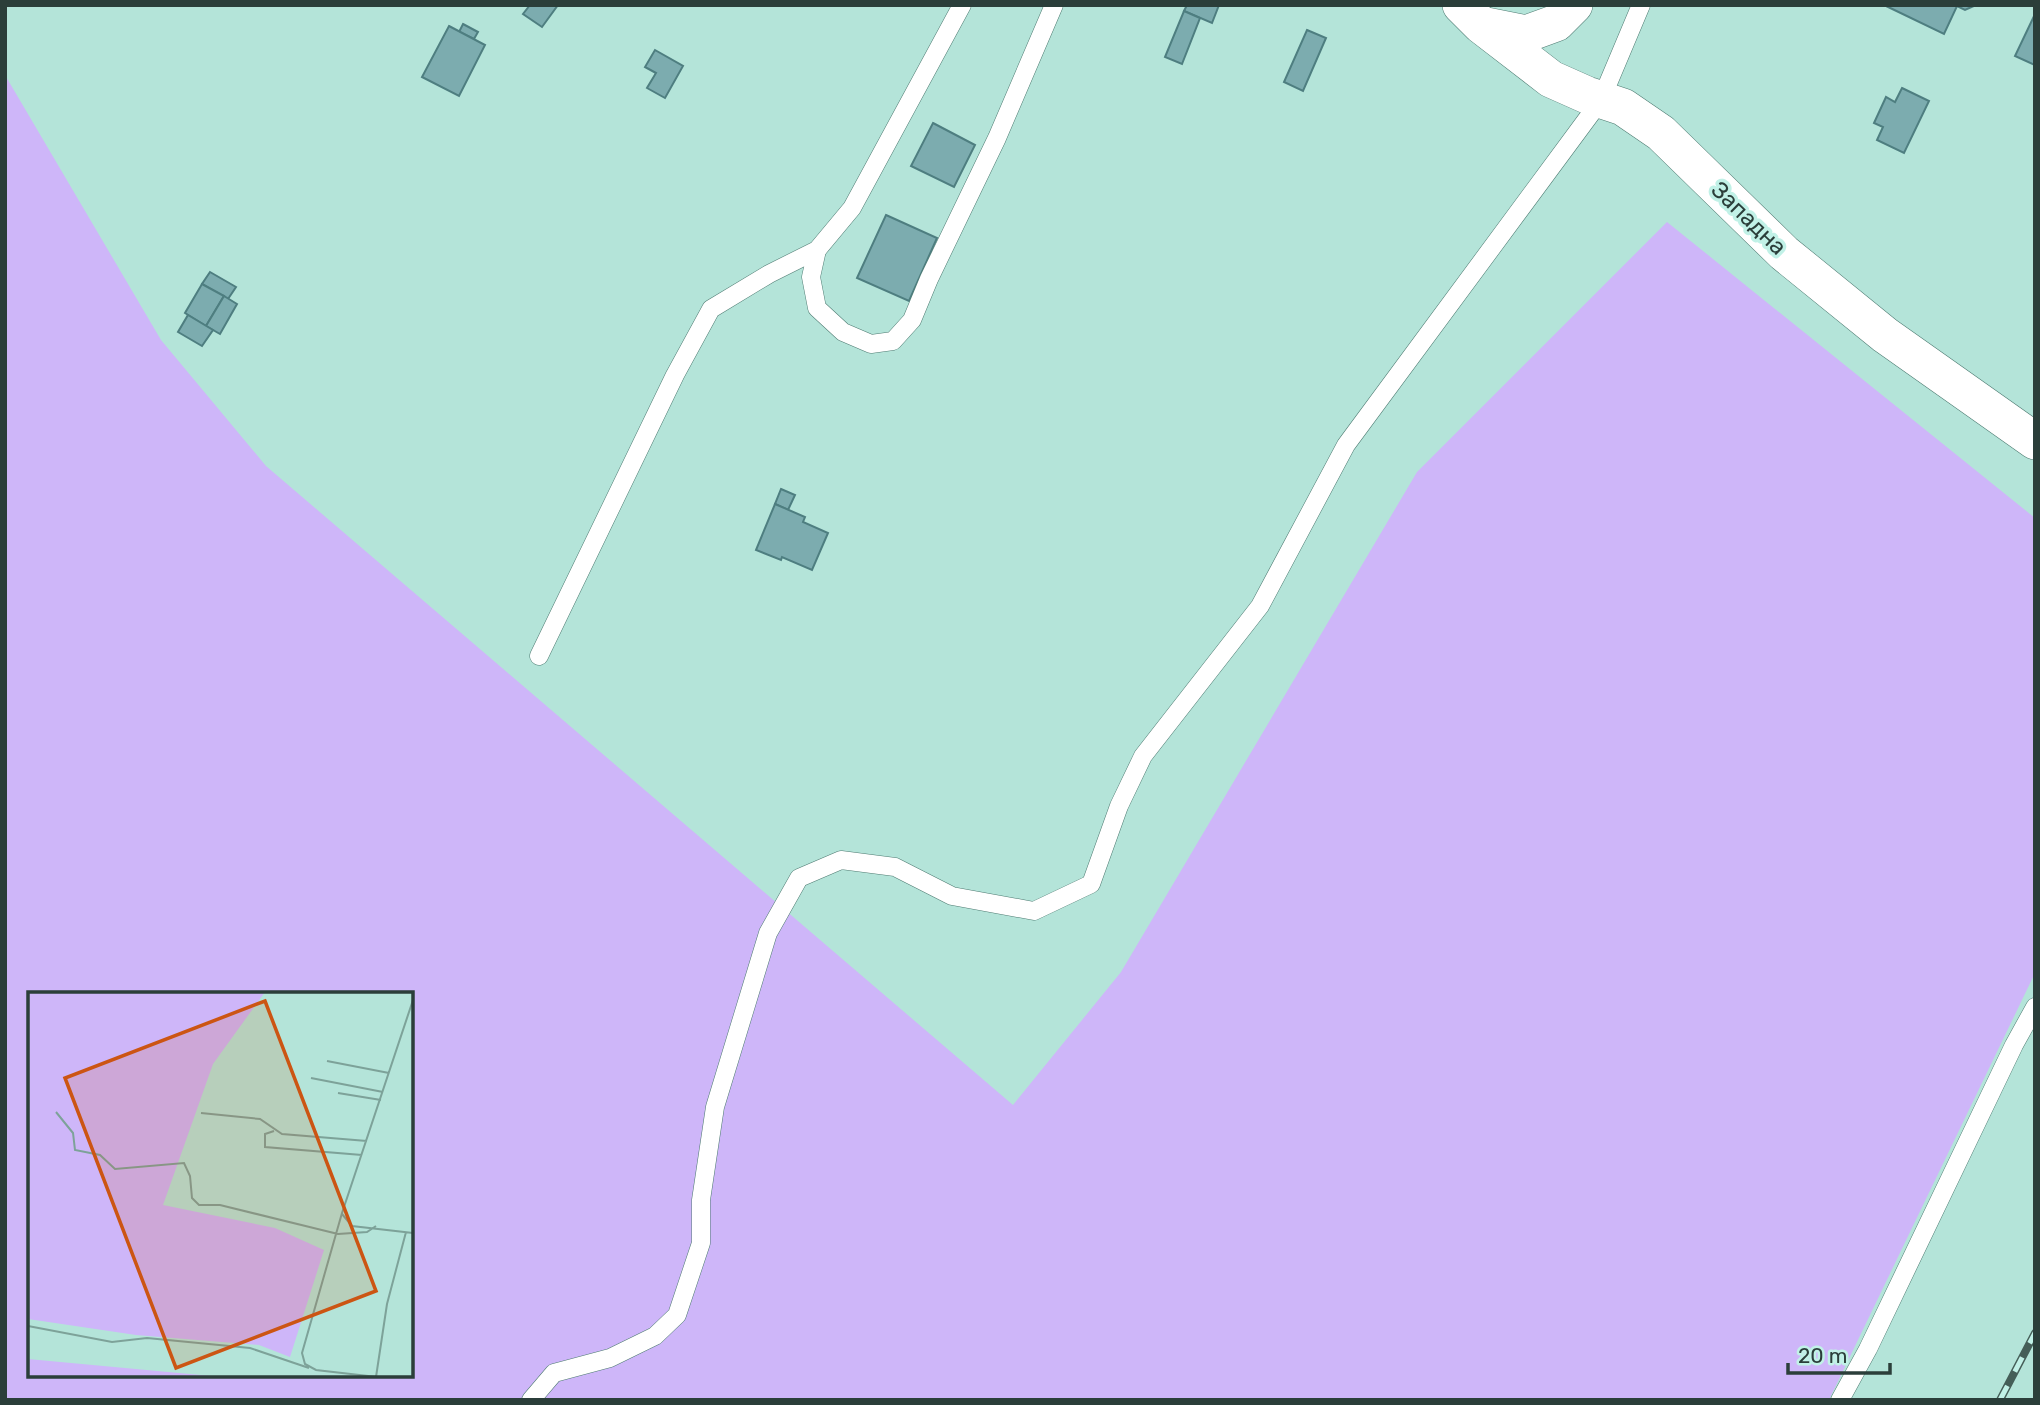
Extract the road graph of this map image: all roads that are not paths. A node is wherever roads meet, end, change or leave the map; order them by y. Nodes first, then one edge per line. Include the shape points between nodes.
1 (962, 5) edge
2 (1054, 5) edge
3 (1574, 5) edge
4 (1641, 5) edge
5 (1471, 15) edge
6 (1601, 100) junction
7 (817, 250) junction
8 (2035, 442) edge
9 (539, 656) dead end
10 (2035, 1007) edge
11 (531, 1400) edge
12 (1840, 1400) edge

1 - 7 lane via 852,208
2 - 7 lane via 912,320 893,341 871,344 843,332 817,308 811,277
3 - 5 street via 1556,23 1526,33
4 - 6 lane
5 - 6 street, Западна via 1551,79
6 - 8 street, Западна via 1623,107 1661,133 1784,253 1885,335
6 - 11 lane via 1346,446 1261,606 1143,756 1091,884 1034,911 952,896 895,867 841,860 799,878 768,933 715,1107 701,1200 701,1242 677,1315 655,1336 610,1358 554,1373
7 - 9 lane via 711,309
10 - 12 lane

